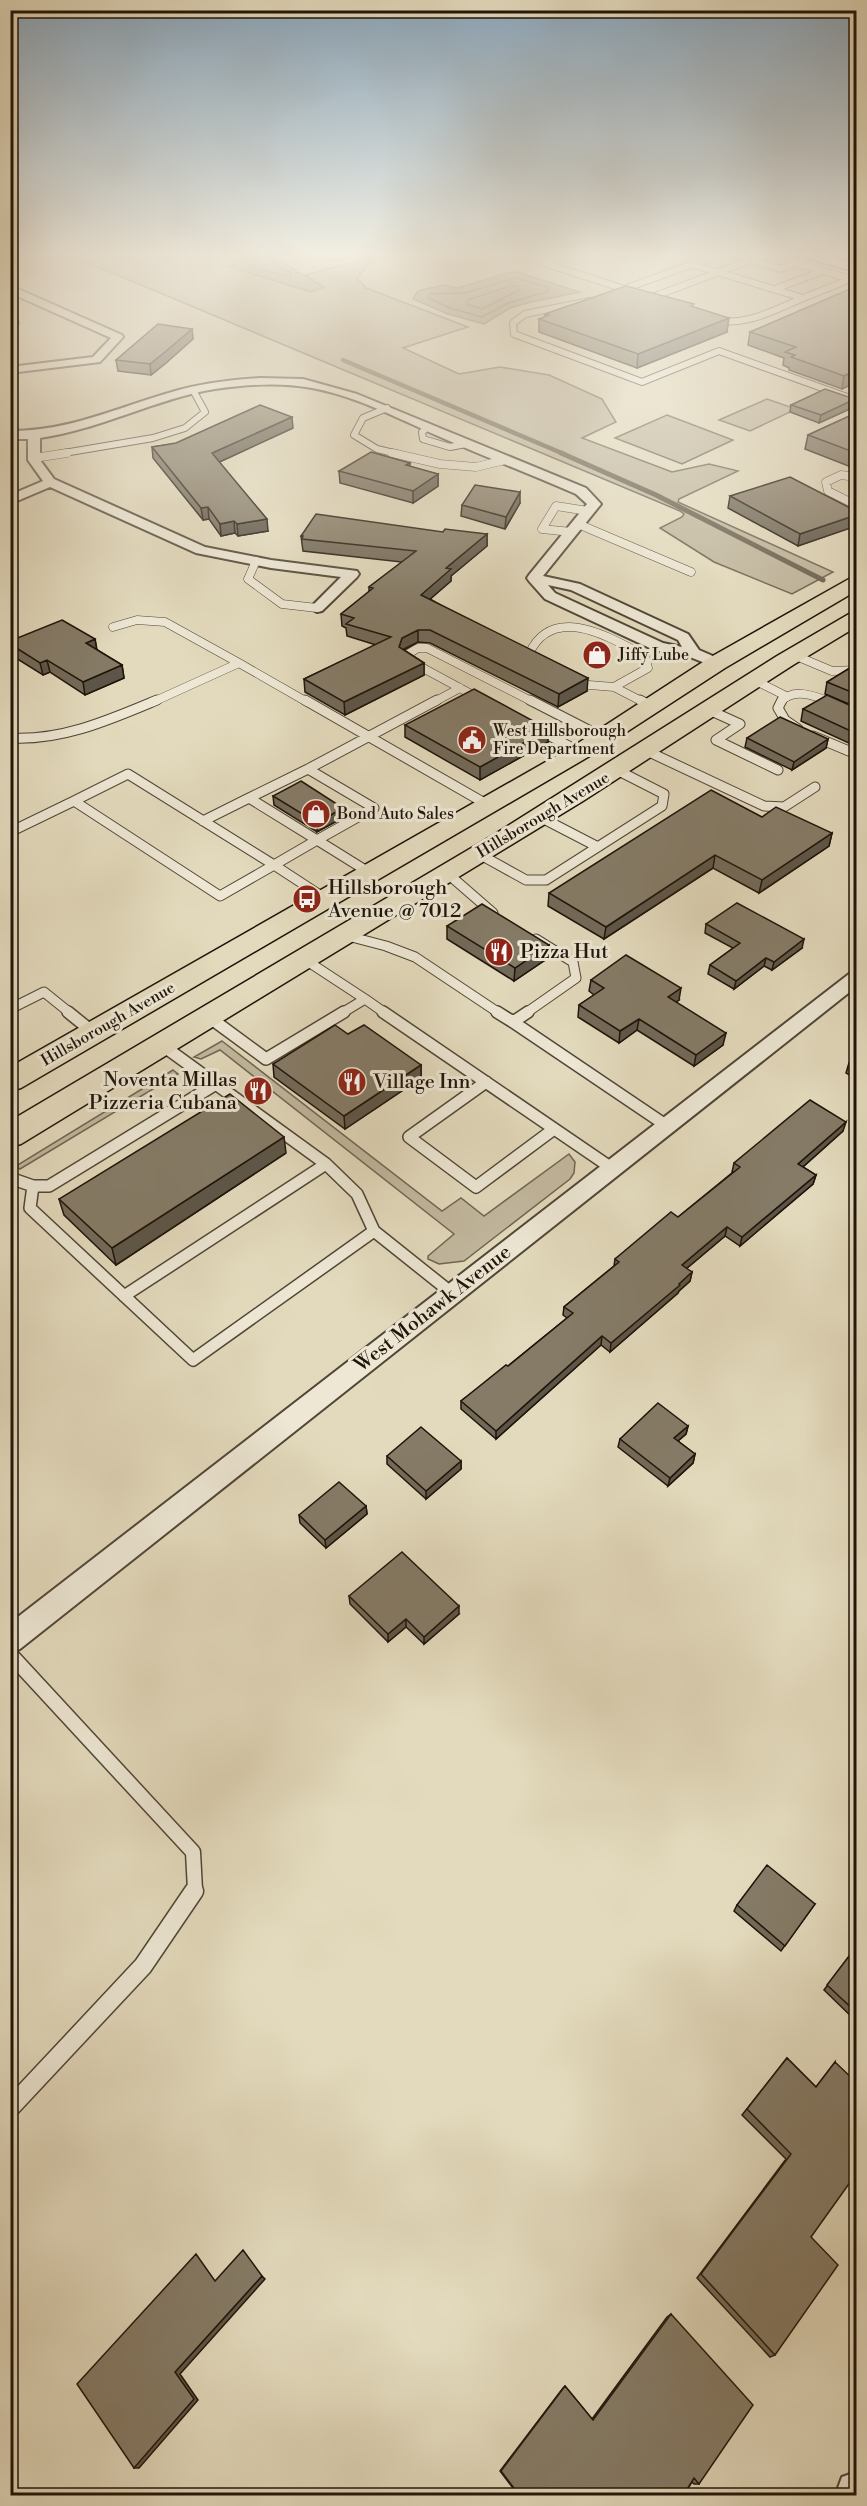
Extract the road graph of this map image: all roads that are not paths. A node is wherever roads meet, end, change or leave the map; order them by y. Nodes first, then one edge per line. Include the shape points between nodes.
1 (618, 373) edge
2 (664, 373) edge
3 (780, 373) edge
4 (193, 390) junction
5 (856, 395) edge
6 (387, 408) junction
7 (10, 435) edge
8 (34, 436) junction
9 (34, 458) junction
10 (505, 460) junction
11 (856, 477) edge
12 (50, 482) junction
13 (10, 500) edge
14 (856, 505) edge
15 (588, 511) junction
16 (575, 528) junction
17 (256, 561) junction
18 (691, 572) dead end
19 (856, 583) edge
20 (316, 608) joint
21 (856, 618) edge
22 (113, 627) dead end
23 (794, 655) junction
24 (239, 663) junction
25 (717, 663) junction
26 (549, 664) edge
27 (856, 670) edge
28 (569, 675) edge
29 (754, 680) junction
30 (614, 687) junction
31 (460, 688) junction
32 (786, 696) junction
33 (489, 704) edge
34 (709, 710) junction
35 (643, 711) junction
36 (856, 714) edge
37 (527, 724) edge
38 (370, 737) junction
39 (602, 737) junction
40 (10, 738) edge
41 (647, 751) junction
42 (580, 752) junction
43 (856, 754) edge
44 (308, 770) junction
45 (617, 770) junction
46 (778, 770) edge
47 (815, 787) dead end
48 (249, 798) junction
49 (74, 801) junction
50 (488, 805) junction
51 (540, 817) junction
52 (203, 821) junction
53 (10, 832) edge
54 (317, 840) junction
55 (598, 847) junction
56 (479, 854) junction
57 (396, 858) junction
58 (274, 866) junction
59 (370, 873) junction
60 (447, 873) junction
61 (326, 899) junction
62 (396, 904) junction
63 (505, 920) edge
64 (524, 932) edge
65 (345, 935) junction
66 (304, 959) junction
67 (856, 978) edge
68 (365, 999) junction
69 (10, 1009) edge
70 (209, 1017) junction
71 (513, 1022) junction
72 (94, 1033) junction
73 (162, 1045) junction
74 (10, 1081) edge
75 (486, 1082) junction
76 (216, 1084) junction
77 (10, 1106) edge
78 (668, 1126) junction
79 (554, 1129) junction
80 (10, 1136) edge
81 (326, 1164) junction
82 (613, 1169) junction
83 (10, 1178) edge
84 (33, 1186) junction
85 (374, 1231) junction
86 (453, 1294) junction
87 (124, 1296) junction
88 (10, 1640) edge
89 (10, 1654) edge
90 (10, 2108) edge
91 (856, 2491) edge
92 (854, 2496) edge

1 - 2 lane via 642,382
3 - 5 lane via 850,398
4 - 6 street via 265,382 314,385
4 - 8 street via 93,424
4 - 9 lane via 205,411 185,428 153,438
6 - 10 street
6 - 10 lane via 363,418 354,435 376,449 440,464 476,467
7 - 8 street
8 - 9 street
9 - 12 street
10 - 15 street via 581,491 594,504
11 - 14 lane via 841,475 826,482 828,490
12 - 13 street
12 - 17 street via 201,550
15 - 16 street
15 - 16 lane via 555,506 542,529
16 - 18 lane
16 - 25 street via 534,578 550,596 659,647 694,653
17 - 20 lane via 248,579 282,604
17 - 20 street via 352,574
19 - 25 main road, Hillsborough Avenue
21 - 23 main road, Hillsborough Avenue
22 - 24 lane via 137,620 165,622
23 - 27 lane via 832,671
23 - 29 main road, Hillsborough Avenue
24 - 38 lane
24 - 40 lane via 67,734 37,740
25 - 35 main road, Hillsborough Avenue
25 - 41 main road via 728,678 676,713
26 - 30 lane via 529,654 534,642 566,626 588,628 645,656 648,668
28 - 30 lane via 589,685
29 - 32 lane
29 - 34 main road, Hillsborough Avenue
30 - 35 lane
31 - 33 lane
31 - 38 lane
31 - 39 lane via 405,658 406,655 427,648
32 - 36 lane via 797,693 822,698
32 - 43 lane via 778,708 785,720 805,733
34 - 41 main road, Hillsborough Avenue
34 - 46 lane via 740,724 716,740
35 - 39 main road, Hillsborough Avenue
35 - 51 main road via 592,762 544,791
37 - 42 lane
38 - 44 lane
38 - 50 lane
39 - 42 main road, Hillsborough Avenue
41 - 45 main road, Hillsborough Avenue
41 - 47 lane via 764,807 784,807
42 - 50 main road, Hillsborough Avenue
44 - 48 lane
44 - 54 lane via 374,808
45 - 51 main road, Hillsborough Avenue
45 - 55 lane via 664,795 663,806
48 - 52 lane
48 - 54 lane
49 - 52 lane via 128,774
49 - 53 lane
49 - 58 lane via 220,896
50 - 57 main road, Hillsborough Avenue
50 - 62 main road via 505,822 434,863
51 - 55 lane
51 - 56 main road, Hillsborough Avenue
52 - 58 lane
54 - 58 lane
54 - 59 lane
55 - 56 lane via 546,880 526,880
56 - 60 main road, Hillsborough Avenue
57 - 59 main road, Hillsborough Avenue
57 - 73 main road via 368,893 184,1003
58 - 61 lane
59 - 61 main road, Hillsborough Avenue
60 - 62 main road, Hillsborough Avenue
60 - 63 lane via 485,909
61 - 72 main road, Hillsborough Avenue
62 - 65 main road, Hillsborough Avenue
64 - 71 lane via 573,962 576,978
65 - 66 main road, Hillsborough Avenue
65 - 71 lane via 415,957
66 - 68 lane
66 - 70 main road, Hillsborough Avenue
67 - 78 street, West Mohawk Avenue
68 - 70 lane via 266,1059
68 - 75 lane
69 - 72 lane via 44,992
70 - 73 main road, Hillsborough Avenue
71 - 78 lane
72 - 74 main road, Hillsborough Avenue
72 - 77 main road via 73,1069
73 - 76 lane
73 - 80 main road, Hillsborough Avenue
75 - 79 lane
75 - 79 lane via 409,1137 476,1187
76 - 81 lane
76 - 84 lane via 50,1186
78 - 82 street, West Mohawk Avenue
79 - 82 lane
81 - 85 lane via 357,1194
81 - 87 lane
82 - 86 street, West Mohawk Avenue
83 - 84 lane
84 - 87 lane via 30,1208
85 - 86 lane
85 - 87 lane via 193,1360
86 - 88 street, West Mohawk Avenue
89 - 90 lane via 193,1852 195,1890 143,1966
91 - 92 street

